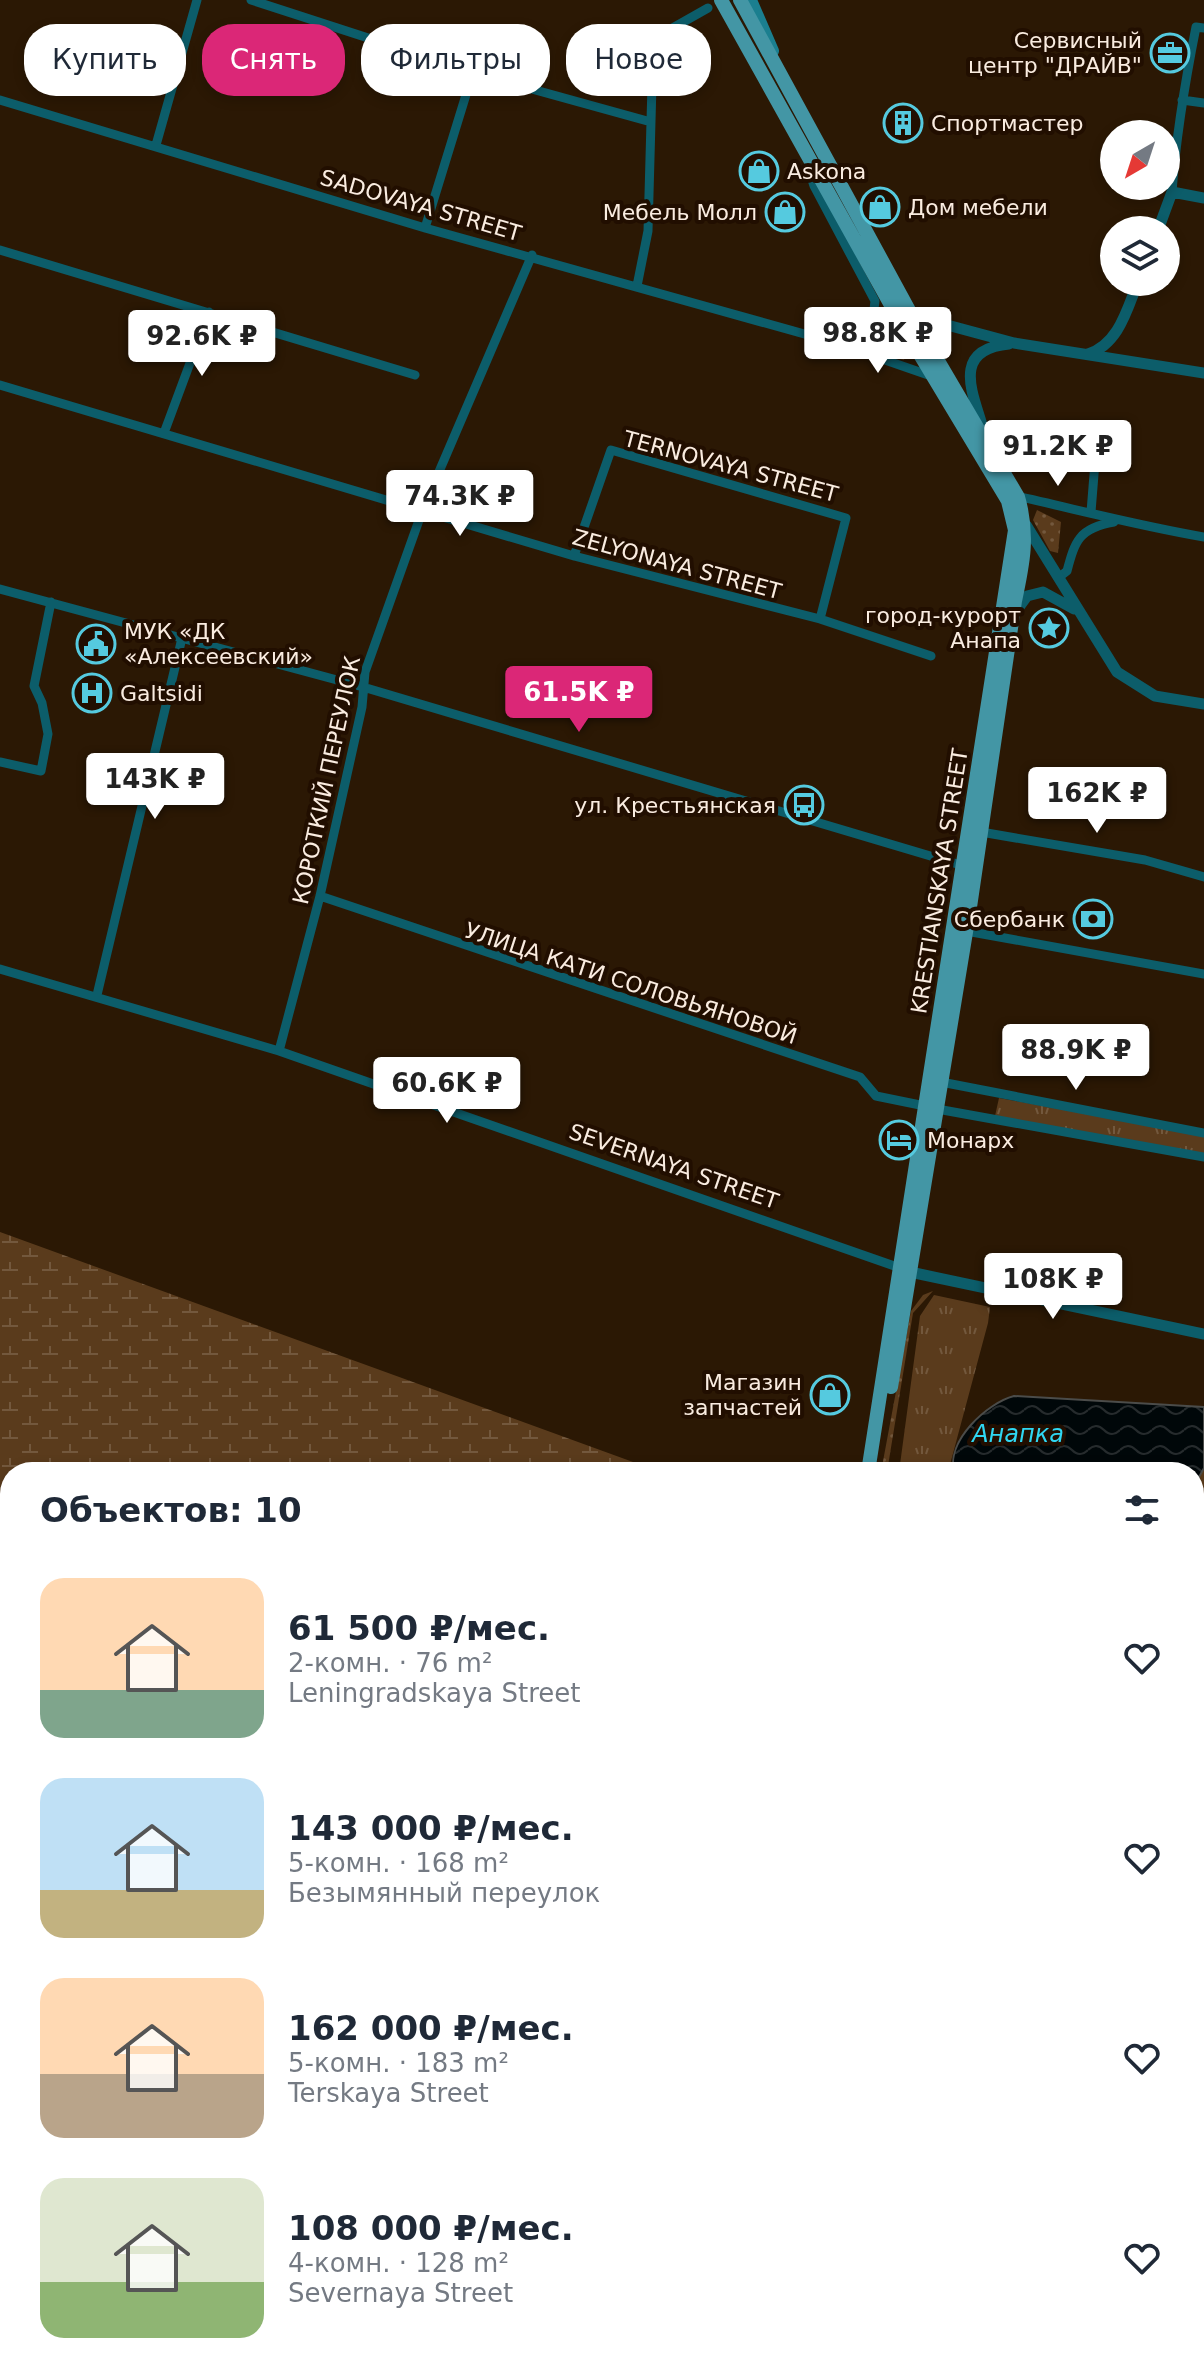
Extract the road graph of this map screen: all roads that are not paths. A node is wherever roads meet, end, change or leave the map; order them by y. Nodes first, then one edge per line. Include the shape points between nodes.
1 (197, 0) edge
2 (251, 0) edge
3 (740, 0) edge
4 (751, 0) edge
5 (714, 4) edge
6 (1200, 27) edge
7 (777, 66) junction
8 (550, 94) edge
9 (0, 100) edge
10 (1182, 100) junction
11 (1204, 103) edge
12 (1180, 120) edge
13 (651, 122) junction
14 (798, 137) junction
15 (156, 145) junction
16 (1180, 194) edge
17 (1204, 198) edge
18 (425, 228) junction
19 (0, 250) edge
20 (532, 255) junction
21 (637, 286) junction
22 (1132, 296) edge
23 (209, 312) junction
24 (912, 328) junction
25 (833, 342) junction
26 (1014, 343) junction
27 (1087, 354) junction
28 (1204, 373) edge
29 (415, 375) dead end
30 (934, 377) junction
31 (0, 385) edge
32 (164, 433) junction
33 (1097, 437) dead end
34 (986, 441) junction
35 (1010, 497) junction
36 (423, 509) junction
37 (1091, 512) junction
38 (1117, 522) junction
39 (1026, 525) junction
40 (1204, 537) edge
41 (574, 556) junction
42 (1058, 578) junction
43 (0, 589) edge
44 (51, 602) junction
45 (1079, 615) junction
46 (820, 619) junction
47 (1012, 619) junction
48 (182, 638) junction
49 (931, 656) dead end
50 (363, 687) junction
51 (1204, 704) edge
52 (0, 762) edge
53 (981, 832) junction
54 (964, 866) junction
55 (1204, 877) edge
56 (320, 896) junction
57 (966, 931) junction
58 (0, 969) edge
59 (1204, 974) edge
60 (97, 995) junction
61 (279, 1051) junction
62 (941, 1082) junction
63 (931, 1108) junction
64 (1204, 1133) edge
65 (1204, 1157) edge
66 (905, 1270) junction
67 (1204, 1334) edge
68 (870, 1462) edge
69 (877, 1462) edge

1 - 15 street
2 - 18 street via 473,72
3 - 7 main road, KRESTIANSKAYA STREET
4 - 7 main road
5 - 13 street via 662,34 653,48
5 - 14 main road, KRESTIANSKAYA STREET
6 - 10 street
7 - 24 main road, KRESTIANSKAYA STREET
8 - 13 street
9 - 15 street, SADOVAYA STREET
10 - 11 street
10 - 12 street
13 - 21 street via 648,231
14 - 24 main road, KRESTIANSKAYA STREET
14 - 25 street via 814,186 875,301 870,321 857,335
15 - 18 street, SADOVAYA STREET
16 - 17 street
18 - 20 street, SADOVAYA STREET
19 - 23 street
20 - 21 street, SADOVAYA STREET
20 - 36 street, КОРОТКИЙ ПЕРЕУЛОК
21 - 25 street, SADOVAYA STREET
22 - 27 street via 1113,337
23 - 29 street
23 - 32 street
24 - 26 street via 936,322
24 - 30 main road, KRESTIANSKAYA STREET
24 - 34 main road, KRESTIANSKAYA STREET
25 - 30 street, SADOVAYA STREET
26 - 27 street
26 - 34 street via 987,349 970,372 970,392
27 - 28 street
30 - 35 main road, KRESTIANSKAYA STREET
31 - 32 street, ZELYONAYA STREET
32 - 36 street, ZELYONAYA STREET
33 - 37 street
34 - 35 main road, KRESTIANSKAYA STREET
35 - 37 street
35 - 39 main road, KRESTIANSKAYA STREET
35 - 54 main road, KRESTIANSKAYA STREET via 1013,556
36 - 41 street, ZELYONAYA STREET
36 - 50 street, КОРОТКИЙ ПЕРЕУЛОК
37 - 38 street
38 - 40 street
38 - 42 street via 1099,525 1079,538 1067,571
39 - 42 street
39 - 47 main road, KRESTIANSKAYA STREET via 1026,553
41 - 46 street, ZELYONAYA STREET
41 - 46 street, TERNOVAYA STREET via 611,450 846,518
42 - 45 street
43 - 44 street
44 - 48 street
44 - 52 street via 34,686 48,734 41,771
45 - 47 street via 1067,602 1043,592 1027,596
45 - 51 street via 1126,680 1155,696
46 - 49 street, ZELYONAYA STREET
47 - 53 main road, KRESTIANSKAYA STREET
48 - 50 street
48 - 60 street
50 - 54 street
50 - 56 street, КОРОТКИЙ ПЕРЕУЛОК
53 - 55 street via 1145,860
53 - 57 main road, KRESTIANSKAYA STREET
54 - 63 main road, KRESTIANSKAYA STREET
56 - 61 street, КОРОТКИЙ ПЕРЕУЛОК
56 - 63 street, УЛИЦА КАТИ СОЛОВЬЯНОВОЙ via 860,1077 876,1096
57 - 59 street
57 - 62 main road, KRESTIANSKAYA STREET
58 - 60 street, SEVERNAYA STREET
60 - 61 street, SEVERNAYA STREET
61 - 66 street, SEVERNAYA STREET
62 - 63 main road, KRESTIANSKAYA STREET
62 - 64 street
63 - 65 street, УЛИЦА КАТИ СОЛОВЬЯНОВОЙ
63 - 66 main road, KRESTIANSKAYA STREET
66 - 67 street, SEVERNAYA STREET
66 - 68 main road
66 - 69 main road

